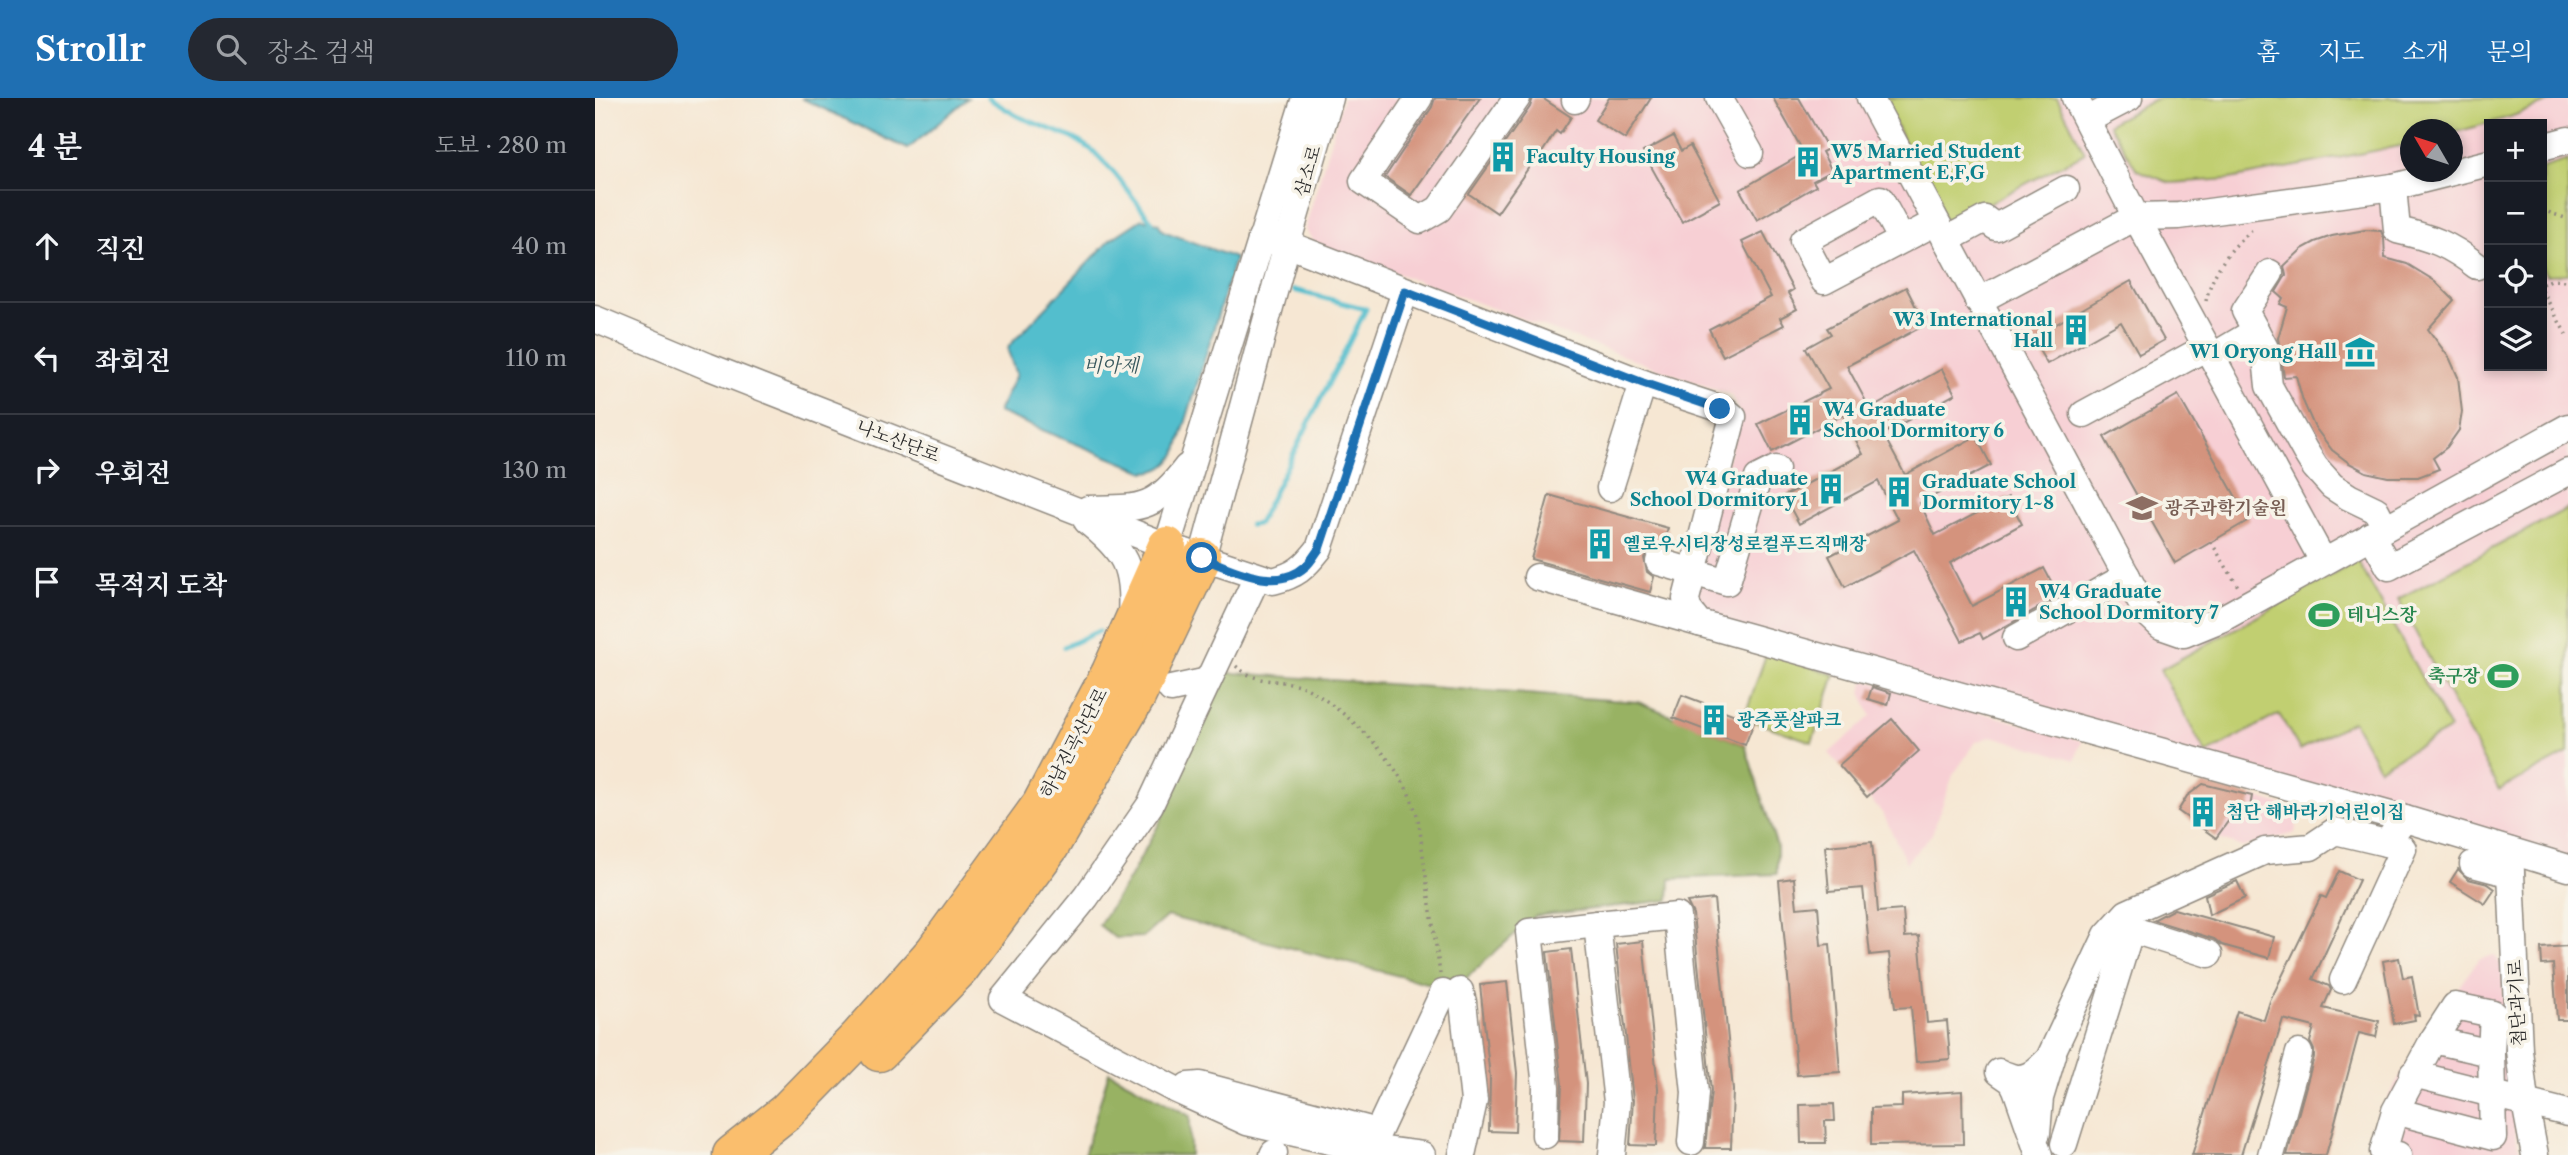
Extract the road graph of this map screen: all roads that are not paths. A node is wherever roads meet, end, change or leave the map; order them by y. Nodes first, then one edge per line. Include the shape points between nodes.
1 (1304, 98) edge
2 (1330, 98) edge
3 (1419, 98) edge
4 (1517, 98) edge
5 (1720, 98) edge
6 (1870, 98) edge
7 (2129, 98) edge
8 (2081, 109) edge
9 (2568, 140) edge
10 (2547, 146) edge
11 (1750, 153) dead end
12 (2484, 164) edge
13 (2393, 187) junction
14 (2066, 189) dead end
15 (2136, 217) junction
16 (1941, 231) junction
17 (1261, 239) junction
18 (1902, 240) dead end
19 (1287, 244) junction
20 (2477, 266) dead end
21 (2270, 273) dead end
22 (1405, 291) junction
23 (1978, 301) junction
24 (595, 319) edge
25 (2256, 331) junction
26 (2209, 352) junction
27 (1643, 383) junction
28 (2084, 414) dead end
29 (2568, 427) edge
30 (1194, 458) junction
31 (1776, 469) dead end
32 (2568, 472) edge
33 (1610, 488) dead end
34 (1072, 509) junction
35 (2378, 531) junction
36 (1185, 552) junction
37 (2323, 561) junction
38 (1659, 562) dead end
39 (1693, 572) junction
40 (2127, 576) junction
41 (1537, 577) dead end
42 (1257, 578) junction
43 (1699, 623) junction
44 (1130, 628) junction
45 (2016, 638) dead end
46 (1208, 681) junction
47 (1171, 689) dead end
48 (2405, 819) junction
49 (2386, 843) junction
50 (2511, 862) junction
51 (2473, 864) dead end
52 (2568, 868) edge
53 (1597, 924) junction
54 (2124, 927) junction
55 (2209, 954) dead end
56 (2343, 980) dead end
57 (2079, 997) junction
58 (2106, 1007) junction
59 (2433, 1040) junction
60 (2053, 1053) junction
61 (2299, 1053) dead end
62 (2491, 1054) junction
63 (2413, 1074) junction
64 (1173, 1088) junction
65 (2490, 1095) junction
66 (2525, 1102) junction
67 (2395, 1111) junction
68 (2568, 1113) edge
69 (1545, 1135) dead end
70 (1692, 1142) dead end
71 (2064, 1144) dead end
72 (2493, 1146) edge
73 (2038, 1150) edge
74 (732, 1155) edge
75 (771, 1155) edge
76 (1422, 1155) edge
77 (1462, 1155) edge
78 (1612, 1155) edge
79 (2271, 1155) edge
80 (2398, 1155) edge
81 (2535, 1155) edge

1 - 17 street, 삼소로
2 - 19 street, 삼소로
3 - 4 street via 1363,181 1420,220 1439,209
5 - 11 street
6 - 16 street
7 - 8 street
8 - 15 street
9 - 10 street
12 - 13 street
13 - 15 street via 2179,216
13 - 20 street via 2397,230 2456,249
14 - 16 street via 1996,227 1985,219
15 - 23 street
15 - 26 street
16 - 18 street
16 - 23 street
17 - 19 street
17 - 30 street, 하남진곡산단로
19 - 22 street
19 - 36 street, 하남진곡산단로
21 - 25 street via 2245,311
22 - 27 street
22 - 42 street via 1319,549 1305,567 1288,577 1273,581
23 - 40 street
24 - 34 street, 나노산단로
25 - 26 street
25 - 35 street via 2265,348 2269,386 2305,451 2332,486 2376,510
26 - 28 street
26 - 37 street
27 - 33 street
27 - 39 street via 1725,410 1733,417
29 - 35 street
30 - 34 street via 1155,502 1134,509
30 - 36 street, 하남진곡산단로
31 - 39 street via 1758,478 1727,582
32 - 35 street via 2389,567
34 - 36 street, 나노산단로
34 - 44 street via 1122,553 1133,589
35 - 37 street
36 - 42 street, 나노산단로
36 - 44 highway, 하남진곡산단로
36 - 75 highway, 하남진곡산단로 via 1136,697 1050,846 961,968 808,1126
37 - 40 street via 2223,618 2184,634 2161,626 2146,611
38 - 39 street
39 - 43 street via 1686,599
40 - 45 street
41 - 43 street
42 - 46 street
43 - 48 street
44 - 74 highway, 하남진곡산단로 via 1041,805 936,951 786,1112
46 - 47 street
46 - 64 street via 1150,805 1086,897 1003,999
48 - 49 street
48 - 50 street
49 - 54 street via 2335,831 2311,847 2265,851 2127,913
49 - 56 street via 2403,849
50 - 51 street
50 - 52 street
50 - 66 street, 첨단과기로
53 - 69 street via 1529,932 1546,1087
53 - 70 street via 1678,916 1695,1093
53 - 78 street via 1617,1102
54 - 55 street
54 - 57 street via 2107,935
54 - 58 street
57 - 58 street
57 - 60 street
58 - 71 street
59 - 62 street
59 - 62 street via 2455,1006 2493,1014
59 - 63 street
60 - 73 street via 2037,1117
60 - 73 street via 2029,1076 2015,1079 2000,1073 2017,1089
61 - 79 street
62 - 65 street
63 - 65 street
63 - 67 street
64 - 76 street via 1259,1126
64 - 77 street via 1201,1084 1378,1132 1451,992 1463,1002 1474,1101
65 - 66 street
65 - 72 street
66 - 68 street
66 - 81 street, 첨단과기로
67 - 72 street
67 - 80 street via 2383,1152

